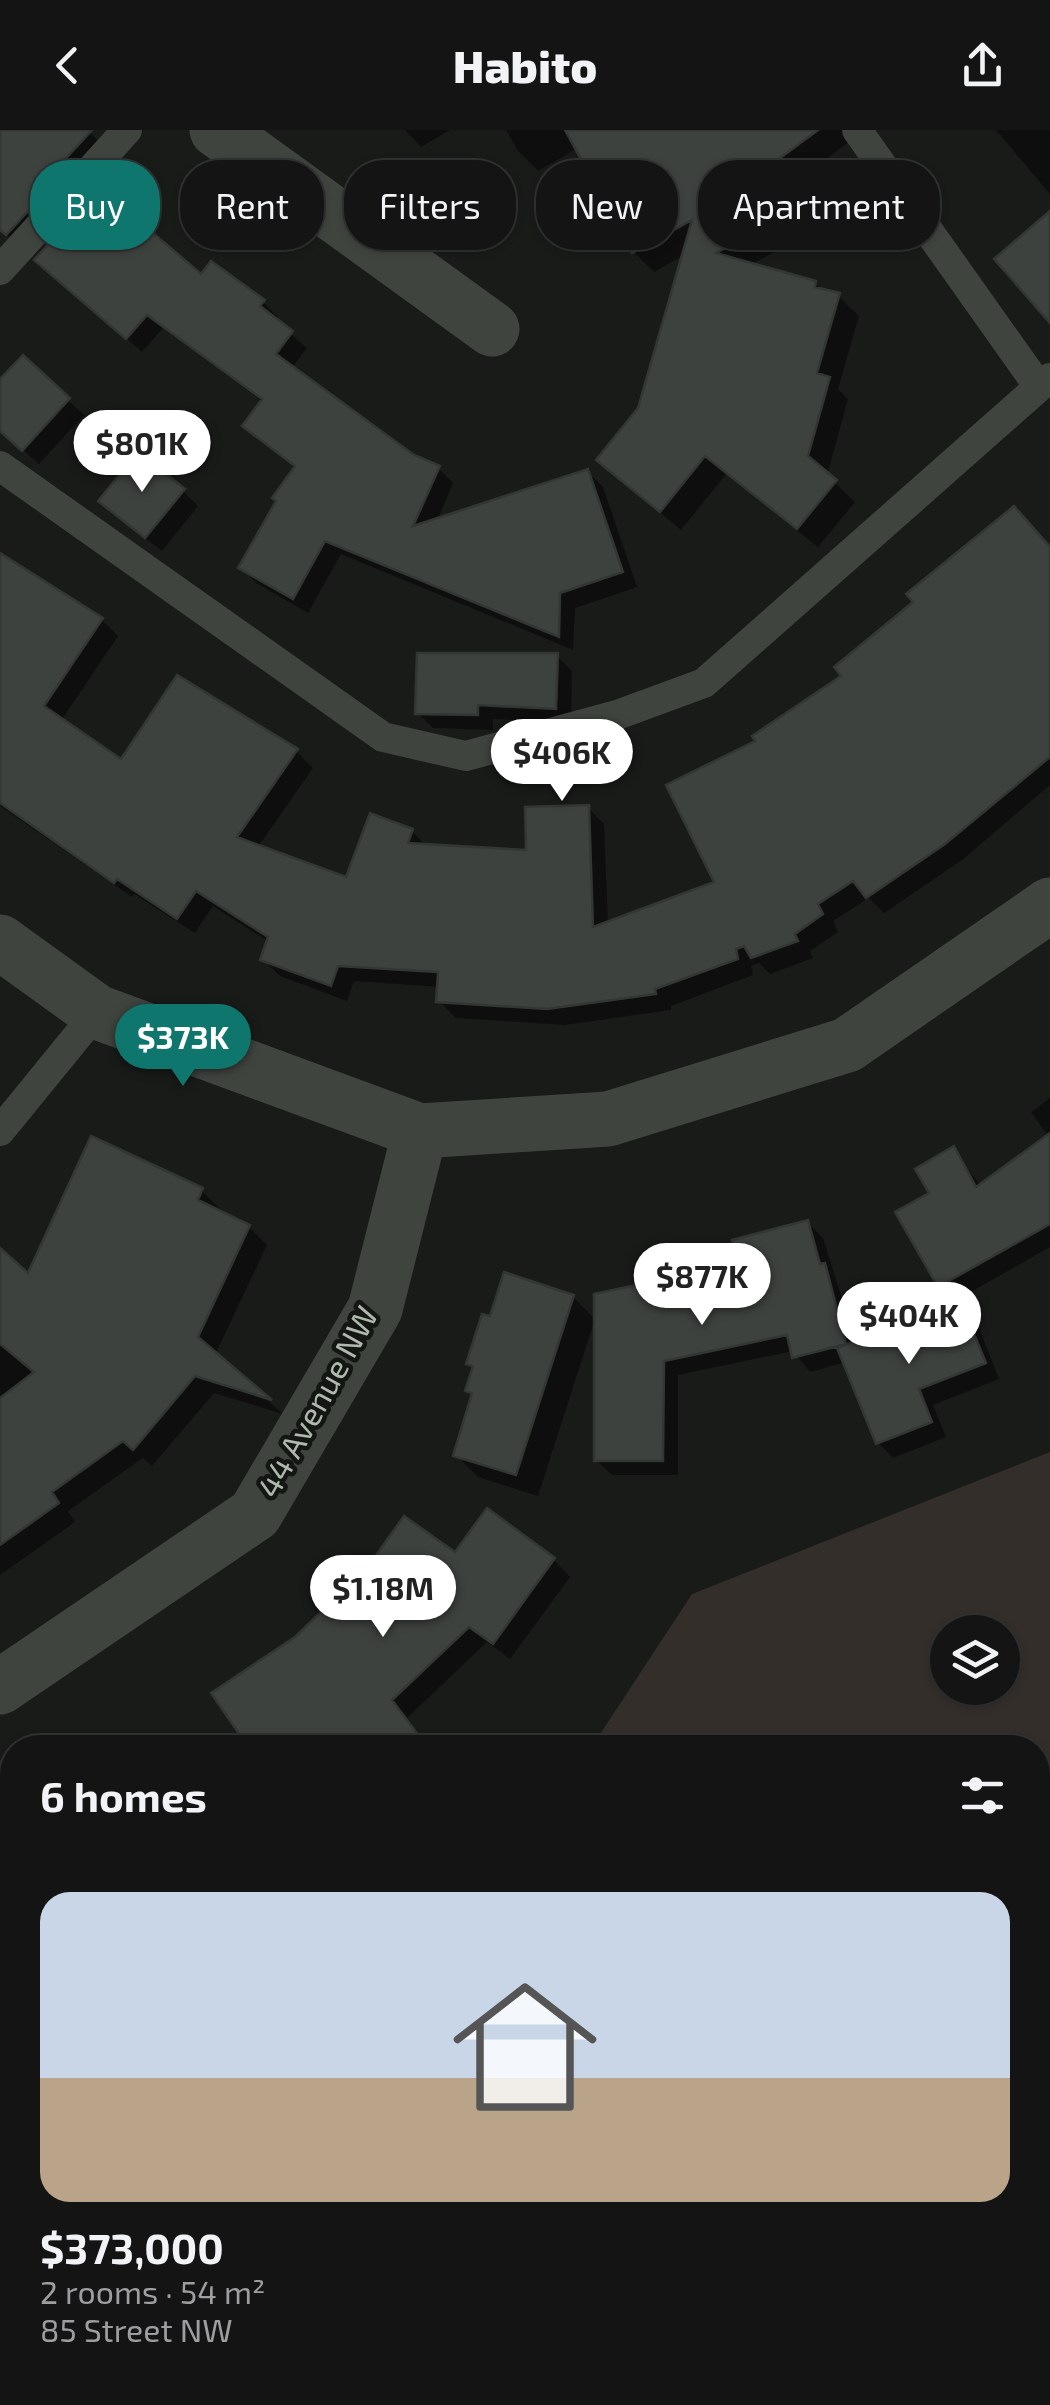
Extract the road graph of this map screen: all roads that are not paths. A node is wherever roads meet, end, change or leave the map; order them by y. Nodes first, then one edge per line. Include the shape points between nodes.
1 (127, 130) edge
2 (216, 130) edge
3 (858, 130) edge
4 (0, 270) edge
5 (492, 329) dead end
6 (1045, 382) edge
7 (0, 466) edge
8 (1050, 905) edge
9 (0, 942) edge
10 (97, 1012) junction
11 (0, 1131) edge
12 (420, 1131) junction
13 (0, 1687) edge

1 - 4 lane
2 - 5 street
3 - 6 lane
6 - 7 lane via 704,683 617,715 466,756 383,737
8 - 12 street via 847,1045 608,1119
9 - 10 street
10 - 11 lane
10 - 12 street
12 - 13 street, 44 Avenue NW via 375,1308 255,1514

